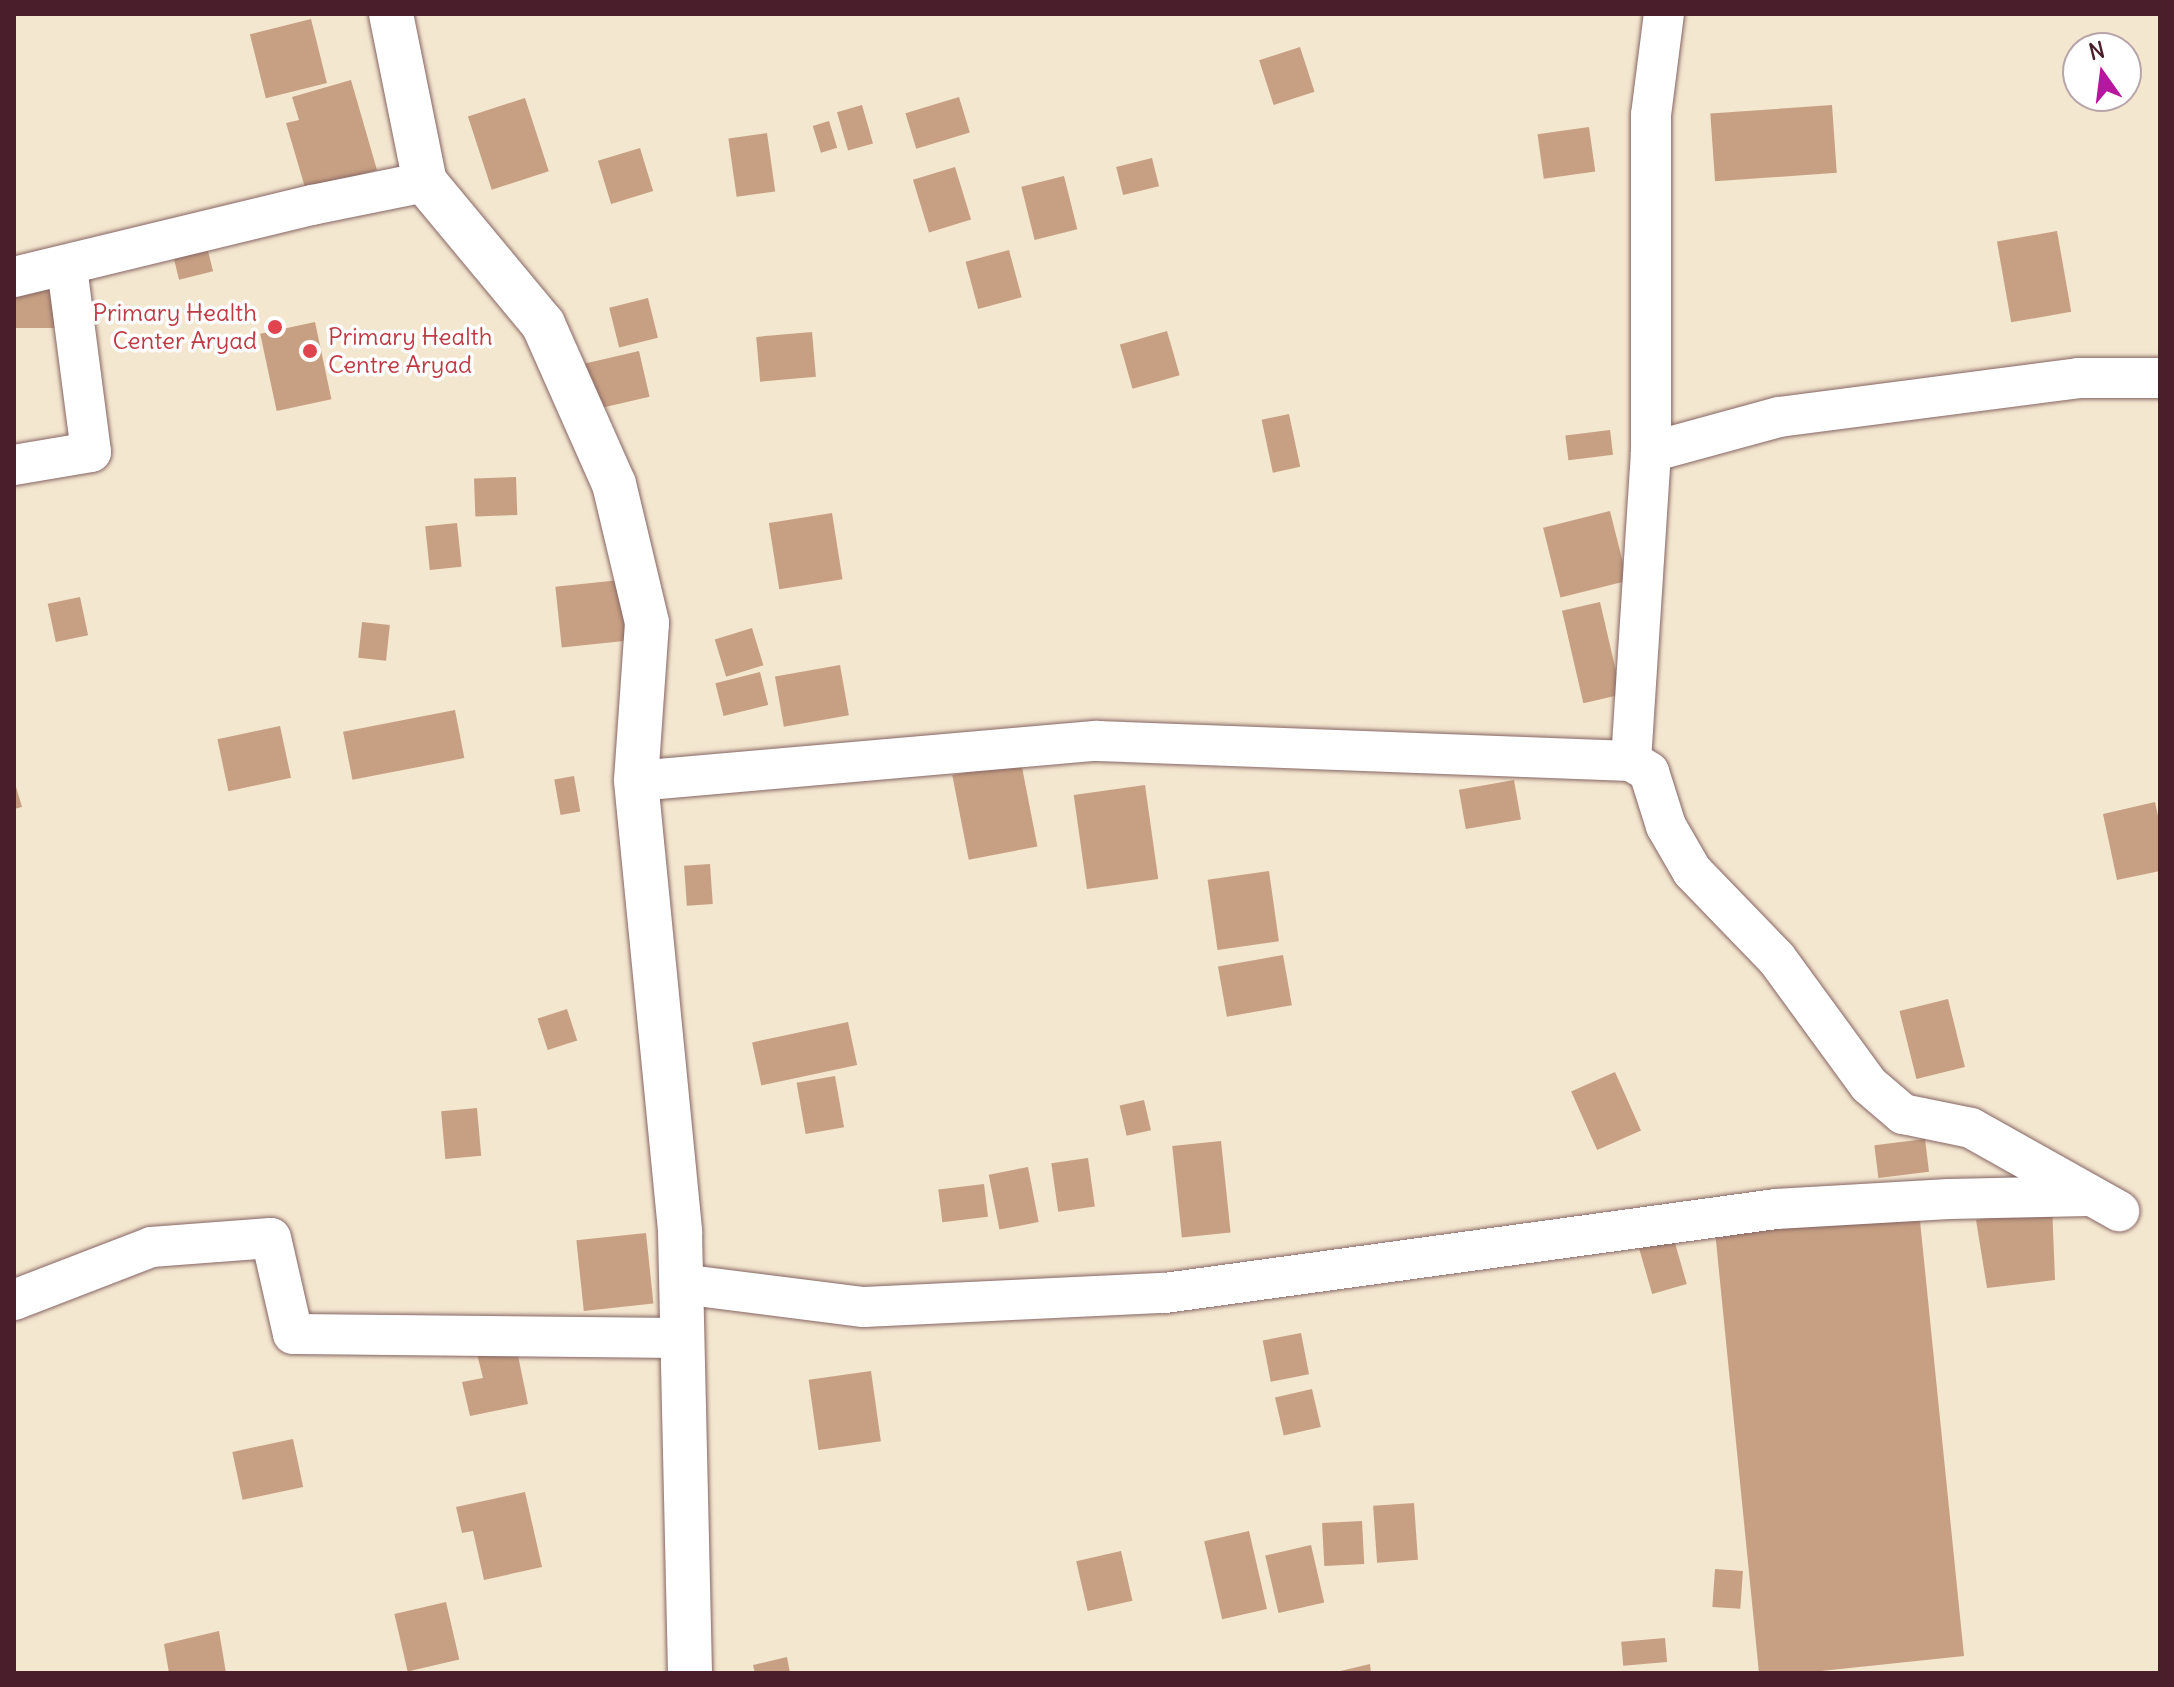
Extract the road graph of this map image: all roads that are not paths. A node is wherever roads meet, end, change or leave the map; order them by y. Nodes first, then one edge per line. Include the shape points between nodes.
1 (391, 14) edge
2 (1664, 14) edge
3 (425, 182) junction
4 (67, 266) junction
5 (14, 277) edge
6 (2160, 378) edge
7 (1651, 452) junction
8 (14, 465) edge
9 (1631, 761) junction
10 (636, 781) junction
11 (681, 1284) junction
12 (14, 1300) edge
13 (682, 1338) junction
14 (690, 1673) edge

1 - 3 main road
2 - 7 street via 1651,115
3 - 4 street
3 - 10 main road via 543,324 614,484 647,623
4 - 5 street
4 - 8 street via 91,452
6 - 7 street via 2078,378 1779,417
7 - 9 street
9 - 10 street via 1097,741
9 - 11 street via 1649,772 1666,826 1692,871 1777,959 1869,1085 1903,1114 1971,1128 2106,1204 1949,1199 1776,1209 1165,1293 864,1307
10 - 11 main road
11 - 13 main road
12 - 13 street via 151,1247 271,1238 293,1334
13 - 14 main road

